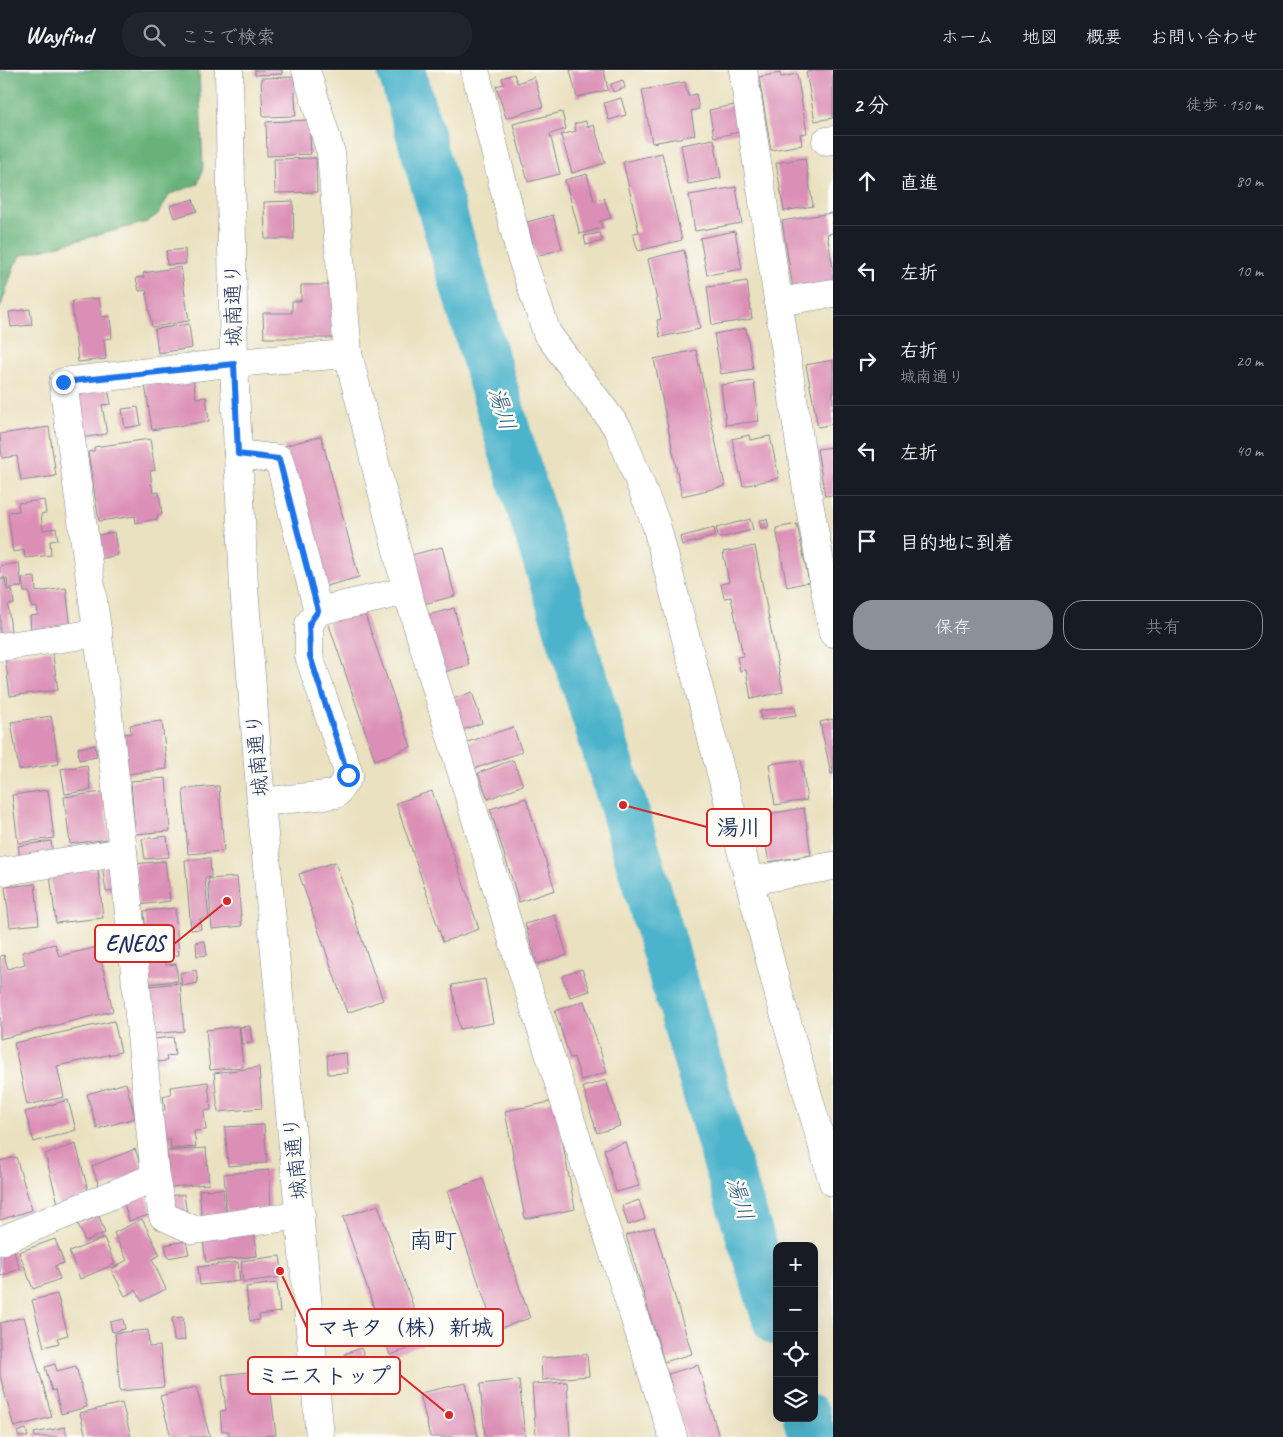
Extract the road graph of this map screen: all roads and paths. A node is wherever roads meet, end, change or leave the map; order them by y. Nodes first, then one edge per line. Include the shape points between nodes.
1 (229, 70) edge
2 (306, 70) edge
3 (475, 70) edge
4 (743, 70) edge
5 (833, 293) edge
6 (778, 302) junction
7 (348, 354) junction
8 (234, 364) junction
9 (238, 454) junction
10 (407, 592) junction
11 (318, 611) junction
12 (98, 633) junction
13 (833, 633) edge
14 (0, 647) edge
15 (261, 802) junction
16 (123, 852) junction
17 (833, 866) edge
18 (0, 872) edge
19 (748, 880) junction
20 (156, 1177) junction
21 (833, 1182) edge
22 (301, 1215) junction
23 (0, 1241) edge
24 (320, 1437) edge
25 (673, 1437) edge

1 - 8 street, 城南通り
2 - 7 street via 331,153
3 - 19 street via 520,253 547,333 619,430 656,524
4 - 6 street
5 - 6 street
6 - 13 street
7 - 8 street
7 - 10 street
8 - 9 street, 城南通り
8 - 12 street via 63,382
9 - 11 street via 279,459
9 - 15 street, 城南通り via 244,587
10 - 11 street
10 - 25 street via 511,935
11 - 15 street via 309,624 310,656 348,775 336,794
12 - 14 street
12 - 16 street
15 - 22 street, 城南通り
16 - 18 street
16 - 20 street
17 - 19 street
19 - 21 street
20 - 22 street via 163,1216 194,1230
20 - 23 street
22 - 24 street, 城南通り

